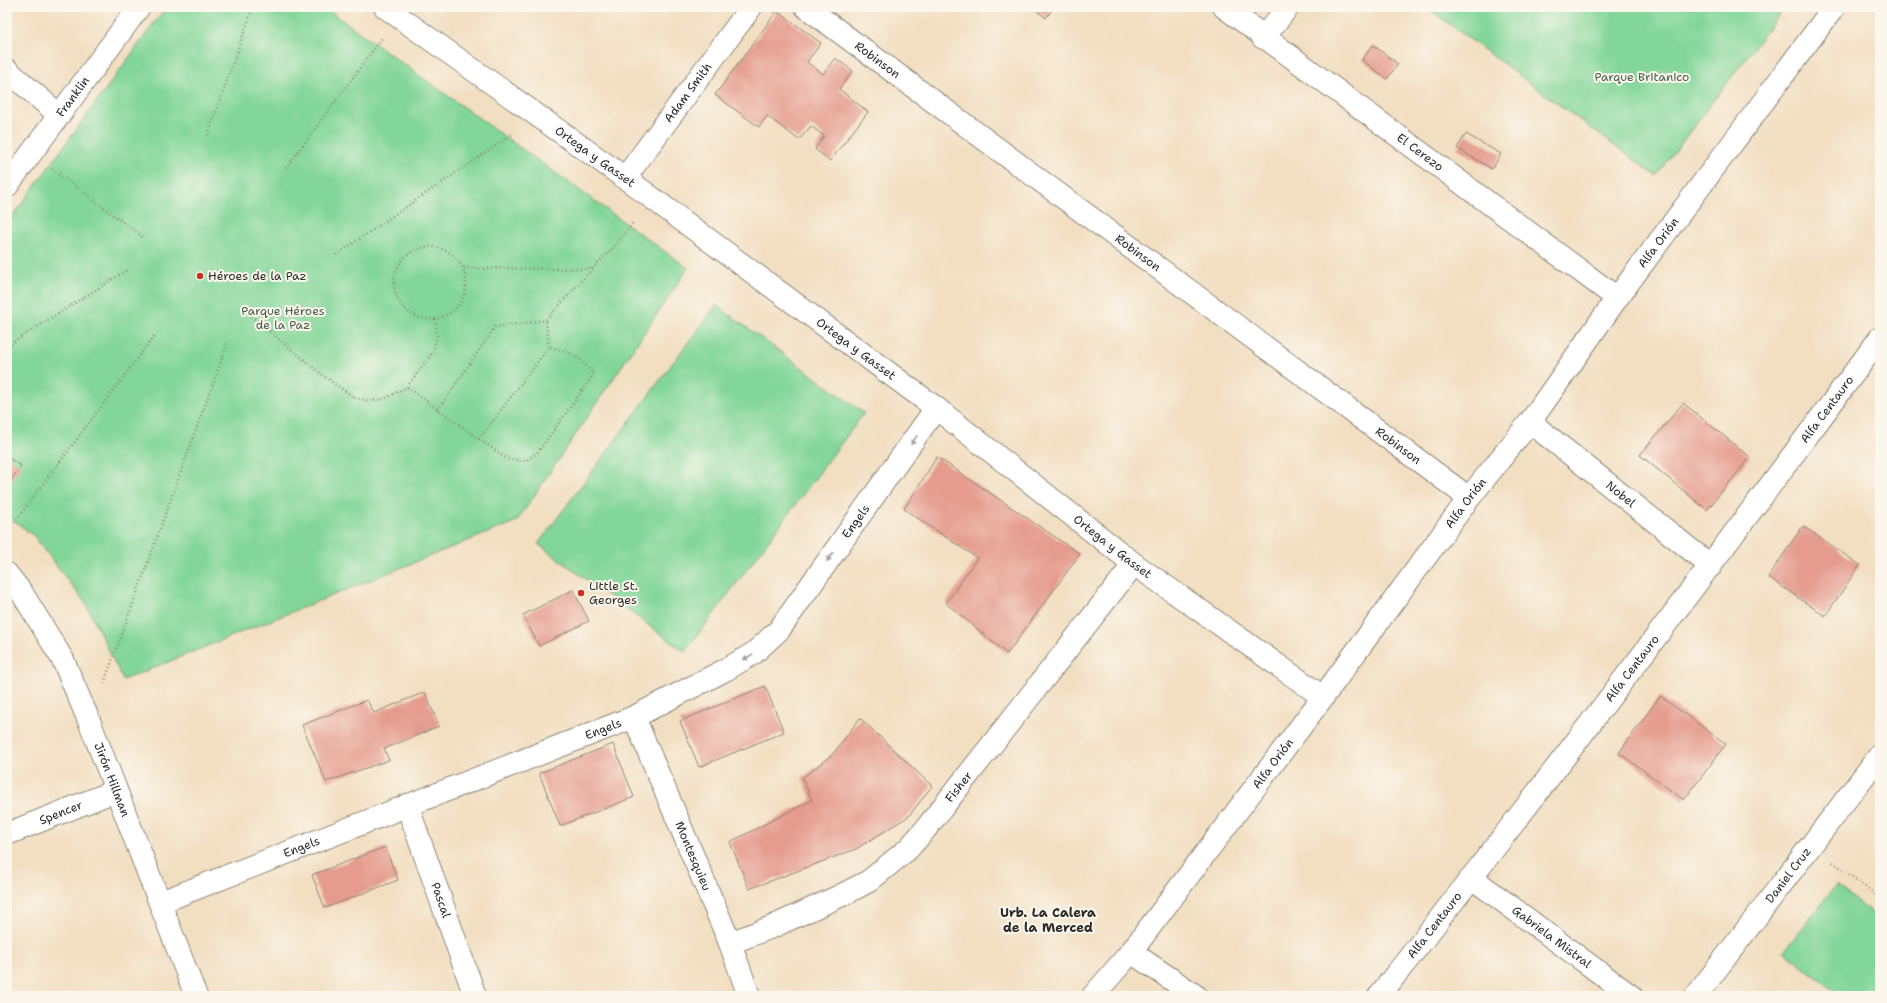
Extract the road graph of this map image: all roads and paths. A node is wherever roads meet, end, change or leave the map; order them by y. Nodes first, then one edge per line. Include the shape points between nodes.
1 (139, 7) edge
2 (253, 7) edge
3 (751, 7) edge
4 (806, 7) edge
5 (1224, 7) edge
6 (1288, 7) edge
7 (1834, 7) edge
8 (396, 10) edge
9 (1263, 38) junction
10 (7, 70) edge
11 (59, 115) junction
12 (538, 116) junction
13 (208, 135) dead end
14 (32, 153) junction
15 (286, 168) dead end
16 (625, 178) junction
17 (7, 186) edge
18 (633, 223) dead end
19 (143, 237) dead end
20 (336, 255) dead end
21 (462, 268) junction
22 (592, 269) junction
23 (127, 270) dead end
24 (1617, 298) junction
25 (251, 316) dead end
26 (435, 318) junction
27 (546, 320) junction
28 (155, 335) dead end
29 (1880, 338) edge
30 (228, 342) dead end
31 (7, 346) edge
32 (550, 347) junction
33 (406, 387) junction
34 (936, 408) junction
35 (438, 410) junction
36 (1530, 422) junction
37 (479, 439) junction
38 (1469, 498) junction
39 (7, 532) edge
40 (1134, 564) junction
41 (1711, 566) junction
42 (7, 574) edge
43 (1323, 697) junction
44 (634, 717) junction
45 (90, 723) junction
46 (1880, 755) edge
47 (116, 791) junction
48 (407, 805) junction
49 (7, 834) edge
50 (1812, 845) junction
51 (1472, 878) junction
52 (1880, 898) edge
53 (161, 902) junction
54 (730, 943) junction
55 (1131, 952) junction
56 (196, 996) edge
57 (475, 996) edge
58 (749, 996) edge
59 (1093, 996) edge
60 (1196, 996) edge
61 (1379, 996) edge
62 (1631, 996) edge
63 (1696, 996) edge

1 - 11 street, Franklin
2 - 13 path
3 - 16 street, Adam Smith
4 - 38 street, Robinson
5 - 9 street, El Cerezo
6 - 9 street
7 - 24 street, Alfa Orión
8 - 12 street, Ortega y Gasset
8 - 15 path
9 - 24 street, El Cerezo
10 - 11 street
11 - 14 street, Franklin
12 - 16 street, Ortega y Gasset
12 - 20 path
14 - 17 street, Franklin
14 - 19 path
16 - 34 street, Ortega y Gasset
18 - 22 path via 612,250
21 - 22 path
21 - 26 path via 466,285 463,296 457,307
21 - 26 path via 459,261 450,253 439,248 426,247 415,250 399,265 395,287 404,307 424,318
22 - 27 path
23 - 31 path
24 - 36 street, Alfa Orión
25 - 33 path via 325,377 355,398 370,401 384,399
26 - 33 path via 437,336 433,352
27 - 32 path
27 - 35 path via 495,327
28 - 39 path
29 - 41 street, Alfa Centauro
30 - 45 path
32 - 37 path
32 - 37 path via 566,350 584,362 594,374 538,452 525,461 506,459
33 - 35 path
34 - 40 street, Ortega y Gasset
34 -> 44 street, Engels via 778,630 754,653 727,670
35 - 37 path
36 - 38 street, Alfa Orión
36 - 41 street, Nobel
38 - 43 street, Alfa Orión
40 - 43 street, Ortega y Gasset
40 - 54 street, Fisher via 908,849 869,881 772,927
41 - 51 street, Alfa Centauro
42 - 45 street, Jirón Hillman via 22,593 63,660
43 - 55 street, Alfa Orión
44 - 48 street, Engels
44 - 54 street, Montesquieu
45 - 47 street, Jirón Hillman
46 - 50 street, Daniel Cruz
47 - 49 street, Spencer
47 - 53 street, Jirón Hillman
48 - 53 street, Engels
48 - 57 street, Pascal
50 - 52 path
50 - 63 street, Daniel Cruz
51 - 61 street, Alfa Centauro
51 - 62 street, Gabriela Mistral
53 - 56 street, Jirón Hillman
54 - 58 street, Montesquieu
55 - 59 street, Alfa Orión
55 - 60 street

